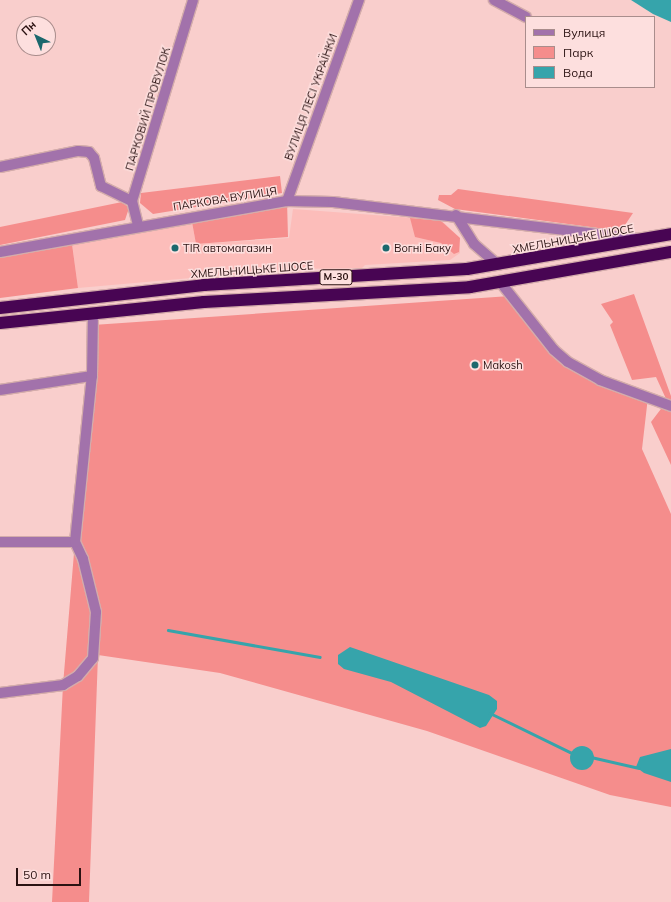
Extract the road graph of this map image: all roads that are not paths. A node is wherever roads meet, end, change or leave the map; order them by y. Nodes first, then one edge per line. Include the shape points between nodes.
1 (193, 0) edge
2 (359, 0) edge
3 (494, 0) edge
4 (525, 16) edge
5 (0, 167) edge
6 (132, 201) junction
7 (287, 201) junction
8 (456, 215) junction
9 (138, 225) junction
10 (671, 234) edge
11 (646, 240) junction
12 (0, 252) edge
13 (671, 252) edge
14 (498, 265) junction
15 (500, 283) junction
16 (0, 308) edge
17 (93, 313) junction
18 (0, 323) edge
19 (92, 376) junction
20 (0, 390) edge
21 (671, 406) edge
22 (0, 542) edge
23 (75, 542) junction
24 (0, 693) edge

1 - 6 street, ПАРКОВИЙ ПРОВУЛОК
2 - 7 street, ВУЛИЦЯ ЛЕСІ УКРАЇНКИ
3 - 4 street
5 - 6 street via 78,150 89,152 94,158 101,186
6 - 9 street
7 - 8 street, ПАРКОВА ВУЛИЦЯ via 333,202
7 - 9 street, ПАРКОВА ВУЛИЦЯ
8 - 11 street, ПАРКОВА ВУЛИЦЯ
8 - 14 street via 474,244
9 - 12 street, ПАРКОВА ВУЛИЦЯ
10 - 11 highway, ХМЕЛЬНИЦЬКЕ ШОСЕ / М-30
11 - 14 highway, ХМЕЛЬНИЦЬКЕ ШОСЕ / М-30
13 - 15 highway, М-30
14 - 15 highway
14 - 16 highway, ХМЕЛЬНИЦЬКЕ ШОСЕ / М-30 via 204,285
15 - 17 highway, М-30 via 204,302
15 - 21 street via 554,350 568,362 600,380
17 - 18 highway, М-30
17 - 19 street
19 - 20 street
19 - 23 street
22 - 23 street
23 - 24 street via 83,559 96,612 93,658 78,676 63,685

